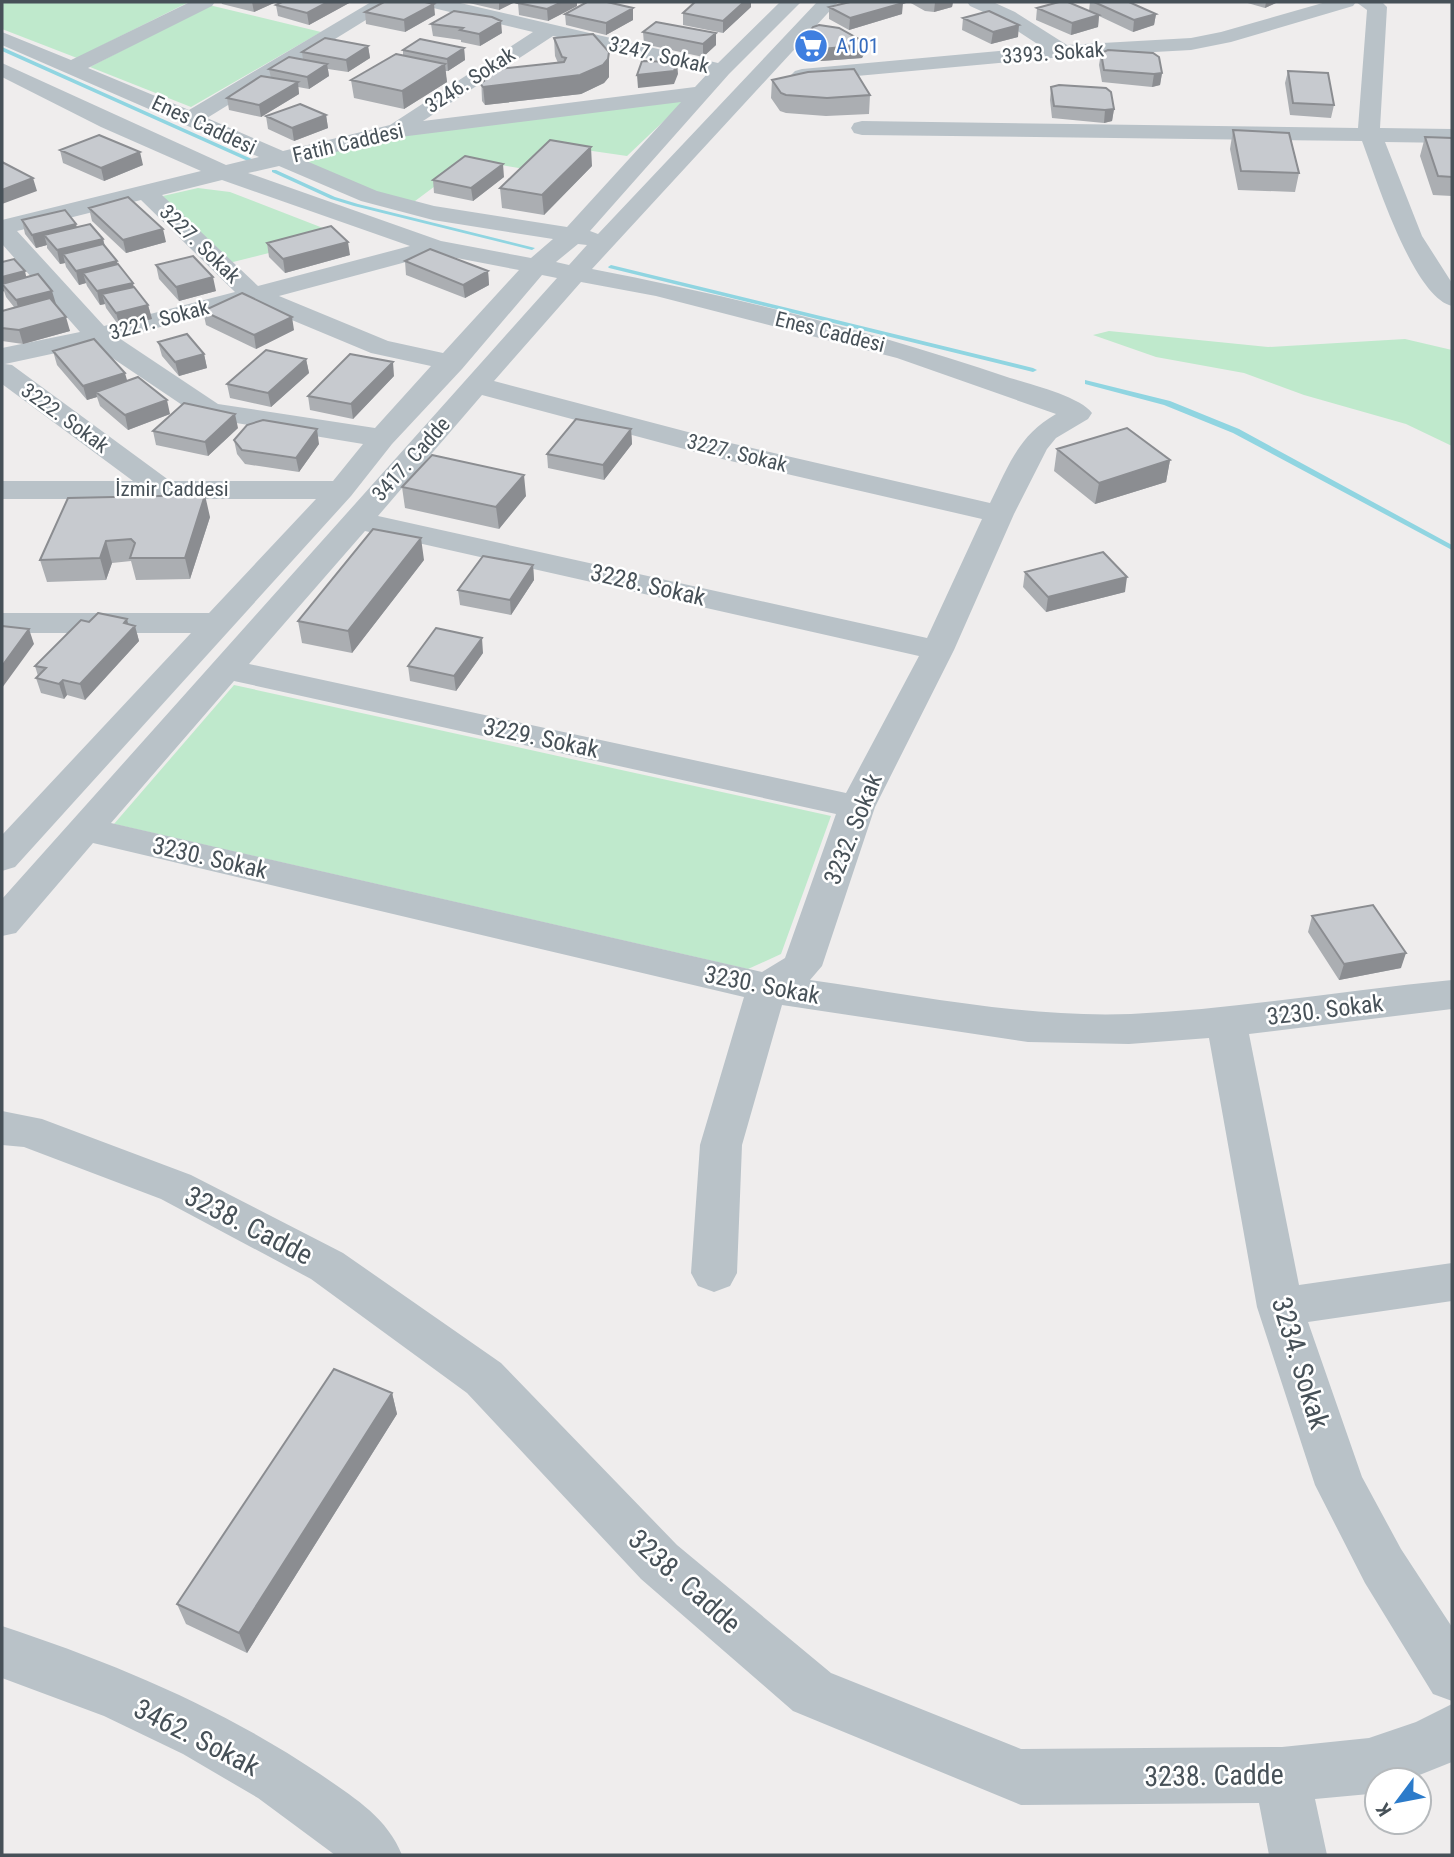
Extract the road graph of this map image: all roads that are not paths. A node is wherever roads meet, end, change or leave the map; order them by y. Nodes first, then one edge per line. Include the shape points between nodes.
1 (205, 2) edge
2 (384, 2) edge
3 (432, 2) edge
4 (791, 2) edge
5 (977, 2) edge
6 (1346, 2) edge
7 (1366, 2) edge
8 (830, 5) edge
9 (1030, 10) dead end
10 (1009, 16) junction
11 (549, 30) junction
12 (2, 38) edge
13 (1063, 51) junction
14 (73, 67) junction
15 (2, 69) edge
16 (722, 70) junction
17 (755, 79) junction
18 (35, 85) junction
19 (701, 93) junction
20 (2, 96) edge
21 (192, 118) junction
22 (862, 128) dead end
23 (392, 131) junction
24 (1371, 135) junction
25 (1452, 136) edge
26 (279, 160) junction
27 (225, 173) junction
28 (146, 192) junction
29 (2, 228) edge
30 (573, 235) junction
31 (605, 241) junction
32 (436, 247) junction
33 (536, 266) junction
34 (575, 273) junction
35 (253, 295) junction
36 (1452, 298) edge
37 (98, 336) junction
38 (2, 356) edge
39 (452, 363) junction
40 (2, 371) edge
41 (476, 385) junction
42 (1078, 413) joint
43 (382, 439) junction
44 (162, 489) junction
45 (341, 489) junction
46 (2, 490) edge
47 (999, 514) junction
48 (357, 520) junction
49 (2, 623) edge
50 (218, 623) junction
51 (938, 650) junction
52 (225, 669) junction
53 (857, 807) junction
54 (85, 829) junction
55 (2, 858) edge
56 (2, 923) edge
57 (767, 988) junction
58 (1452, 994) edge
59 (1226, 1022) junction
60 (2, 1128) edge
61 (714, 1273) dead end
62 (1452, 1282) edge
63 (1280, 1307) junction
64 (2, 1652) edge
65 (1452, 1675) edge
66 (1452, 1731) edge
67 (1282, 1775) junction
68 (373, 1855) edge
69 (1298, 1855) edge

1 - 14 street
2 - 21 street
3 - 11 street, 3247. Sokak
4 - 16 street, 3417. Cadde
5 - 10 street
6 - 13 street, 3393. Sokak via 1191,44
7 - 24 street via 1377,7
8 - 17 street, 3417. Cadde
9 - 10 street
10 - 13 street
11 - 16 street, 3247. Sokak
11 - 23 street, 3246. Sokak
12 - 14 street, Enes Caddesi
13 - 17 street, 3393. Sokak
14 - 21 street, Enes Caddesi
15 - 18 street, Enes Caddesi
16 - 19 street, 3417. Cadde
17 - 31 street, 3417. Cadde
18 - 20 street
18 - 27 street, Enes Caddesi
19 - 23 street, Fatih Caddesi
19 - 30 street, 3417. Cadde
21 - 26 street, Enes Caddesi
22 - 24 street
23 - 26 street, Fatih Caddesi
24 - 25 street
24 - 36 street via 1410,236
26 - 27 street, Fatih Caddesi
26 - 30 street, Enes Caddesi via 407,207
27 - 28 street, Fatih Caddesi
27 - 32 street, Enes Caddesi
28 - 29 street, Fatih Caddesi
28 - 35 street, 3227. Sokak
29 - 37 street
30 - 31 street, Enes Caddesi
30 - 33 street, 3417. Cadde
31 - 34 street, 3417. Cadde
32 - 33 street, Enes Caddesi
32 - 35 street, 3221. Sokak
33 - 34 street, Enes Caddesi
33 - 39 street, 3417. Cadde
34 - 41 street, 3417. Cadde
34 - 42 street, Enes Caddesi via 906,352
35 - 37 street, 3221. Sokak
35 - 39 street, 3227. Sokak via 380,347
37 - 38 street, 3221. Sokak
37 - 43 street via 210,411
39 - 43 street, 3417. Cadde
40 - 44 street, 3222. Sokak
41 - 47 street, 3227. Sokak via 722,450
41 - 48 street, 3417. Cadde
42 - 47 street, 3232. Sokak via 1046,432 1034,446
43 - 45 street, 3417. Cadde
44 - 45 street, İzmir Caddesi
44 - 46 street, İzmir Caddesi
45 - 50 street, 3417. Cadde
47 - 51 street, 3232. Sokak
48 - 51 street, 3228. Sokak
48 - 52 street, 3417. Cadde
49 - 50 street
50 - 55 street, 3417. Cadde
51 - 53 street, 3232. Sokak
52 - 53 street, 3229. Sokak
52 - 54 street, 3417. Cadde
53 - 57 street, 3232. Sokak via 802,966
54 - 56 street, 3417. Cadde
54 - 57 street, 3230. Sokak
57 - 59 street, 3230. Sokak via 1028,1027 1129,1029
57 - 61 street via 721,1145
58 - 59 street, 3230. Sokak
59 - 63 street, 3234. Sokak
60 - 67 street, 3238. Cadde via 27,1132 176,1187 327,1266 484,1378 659,1562 812,1692 1020,1777
62 - 63 street
63 - 65 street, 3234. Sokak via 1339,1485 1383,1566
64 - 68 street, 3462. Sokak via 80,1677 202,1736 285,1782 360,1838
66 - 67 street, 3238. Cadde via 1431,1744 1369,1766
67 - 69 street

